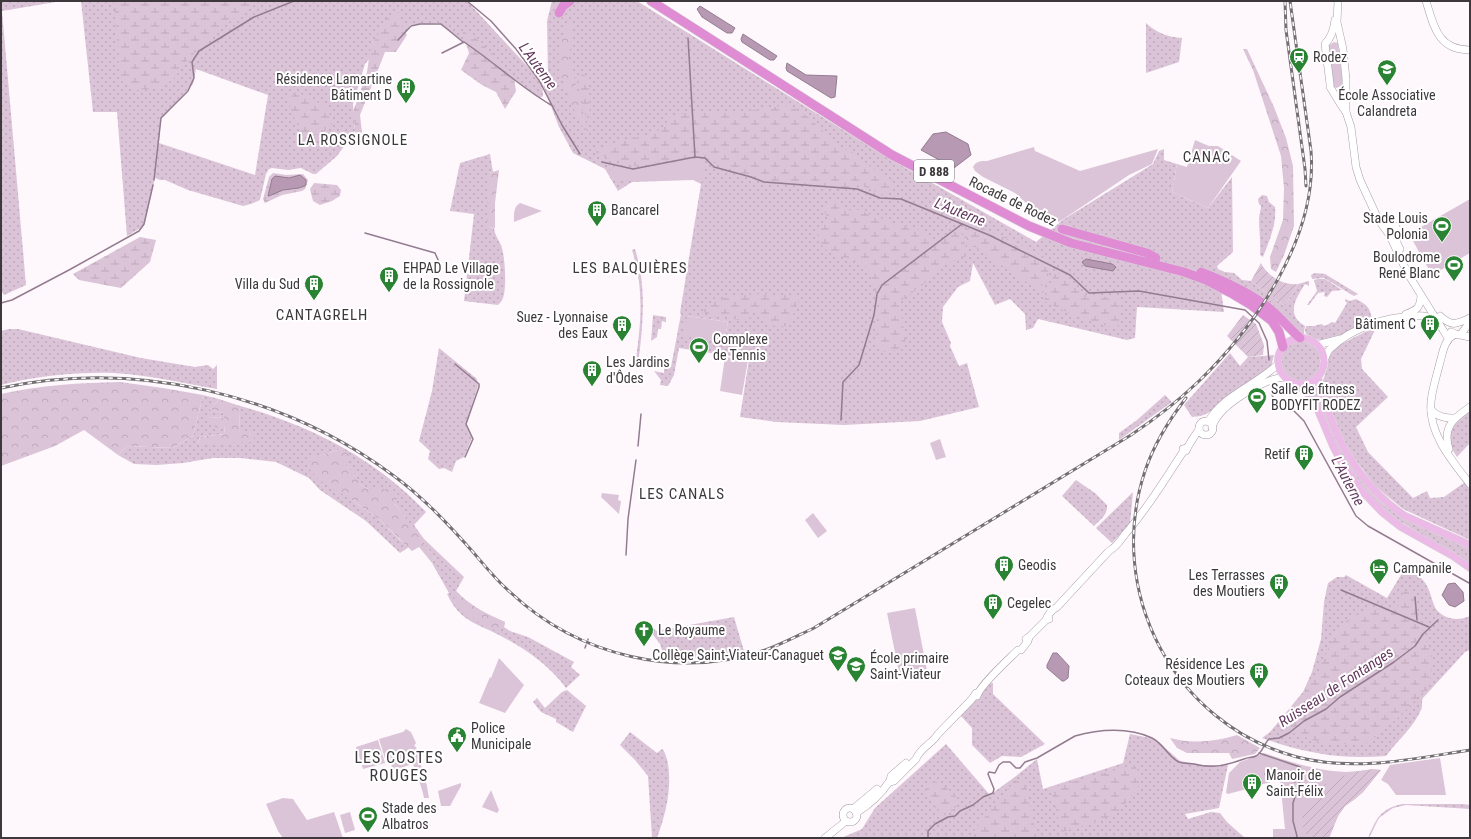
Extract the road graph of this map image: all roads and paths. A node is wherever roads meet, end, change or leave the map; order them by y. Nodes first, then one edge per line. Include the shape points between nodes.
1 (570, 1) edge
2 (642, 1) edge
3 (651, 1) edge
4 (662, 1) edge
5 (1335, 1) edge
6 (1338, 1) edge
7 (1426, 1) edge
8 (559, 13) dead end
9 (675, 16) junction
10 (1469, 50) edge
11 (1346, 112) junction
12 (1062, 229) dead end
13 (1391, 232) junction
14 (1156, 258) junction
15 (1421, 296) junction
16 (1401, 316) junction
17 (1440, 316) junction
18 (1470, 321) edge
19 (1458, 334) junction
20 (1470, 337) edge
21 (1300, 338) junction
22 (1342, 338) junction
23 (1447, 340) junction
24 (1317, 345) junction
25 (1283, 347) junction
26 (1324, 361) junction
27 (1278, 364) junction
28 (1318, 376) junction
29 (1284, 377) junction
30 (1294, 383) junction
31 (1470, 407) edge
32 (1431, 410) junction
33 (1454, 418) junction
34 (1210, 424) junction
35 (1201, 432) junction
36 (1470, 481) edge
37 (1470, 484) edge
38 (1470, 545) edge
39 (1470, 568) edge
40 (854, 811) junction
41 (845, 819) junction
42 (826, 838) edge

1 - 8 highway
2 - 9 highway via 665,14
3 - 9 highway, Rocade de Rodez / D 888
4 - 14 highway, Rocade de Rodez / D 888 via 910,158 1049,229
5 - 11 main road via 1332,34 1325,44 1330,87
6 - 11 main road via 1337,22 1346,79
7 - 10 main road via 1442,40 1451,47
9 - 25 highway, Rocade de Rodez / D 888 via 892,155 1029,226 1071,243 1184,272 1231,293 1272,321 1279,332
11 - 13 main road via 1360,180 1378,220
12 - 14 highway via 1147,253
13 - 15 main road via 1408,274
13 - 17 main road via 1422,290
14 - 21 highway, Rocade de Rodez / D 888 via 1185,266 1232,286 1269,308
15 - 16 main road via 1420,306
15 - 23 main road
16 - 22 main road via 1374,323
16 - 23 main road via 1432,318
17 - 18 main road via 1451,323
17 - 19 main road via 1446,328
18 - 19 main road
18 - 20 main road
19 - 20 main road
19 - 23 main road
21 - 24 main road
21 - 25 main road
22 - 24 main road
22 - 26 main road via 1330,348
23 - 32 main road via 1433,391
24 - 26 main road
25 - 27 main road
26 - 28 main road
27 - 29 main road
27 - 34 main road via 1264,377 1221,406 1211,415
28 - 30 main road via 1307,383
28 - 38 main road via 1320,394 1347,455 1370,486 1405,516
29 - 30 main road
29 - 34 main road via 1267,381 1233,402
30 - 39 main road via 1315,402 1333,446 1361,490 1401,527 1454,556
31 - 33 main road
32 - 33 main road via 1444,418
32 - 37 main road via 1437,436
33 - 36 main road via 1446,441 1450,453
34 - 35 main road via 1210,433
34 - 35 main road via 1202,422 1199,426
35 - 40 main road via 1185,450 1140,516 1057,607 1050,618 1029,637 1021,650 1003,665 978,695 931,738 929,744 917,756 891,776 886,787 864,808
40 - 41 main road via 856,817 853,821
40 - 41 main road via 849,808 845,810
41 - 42 main road

